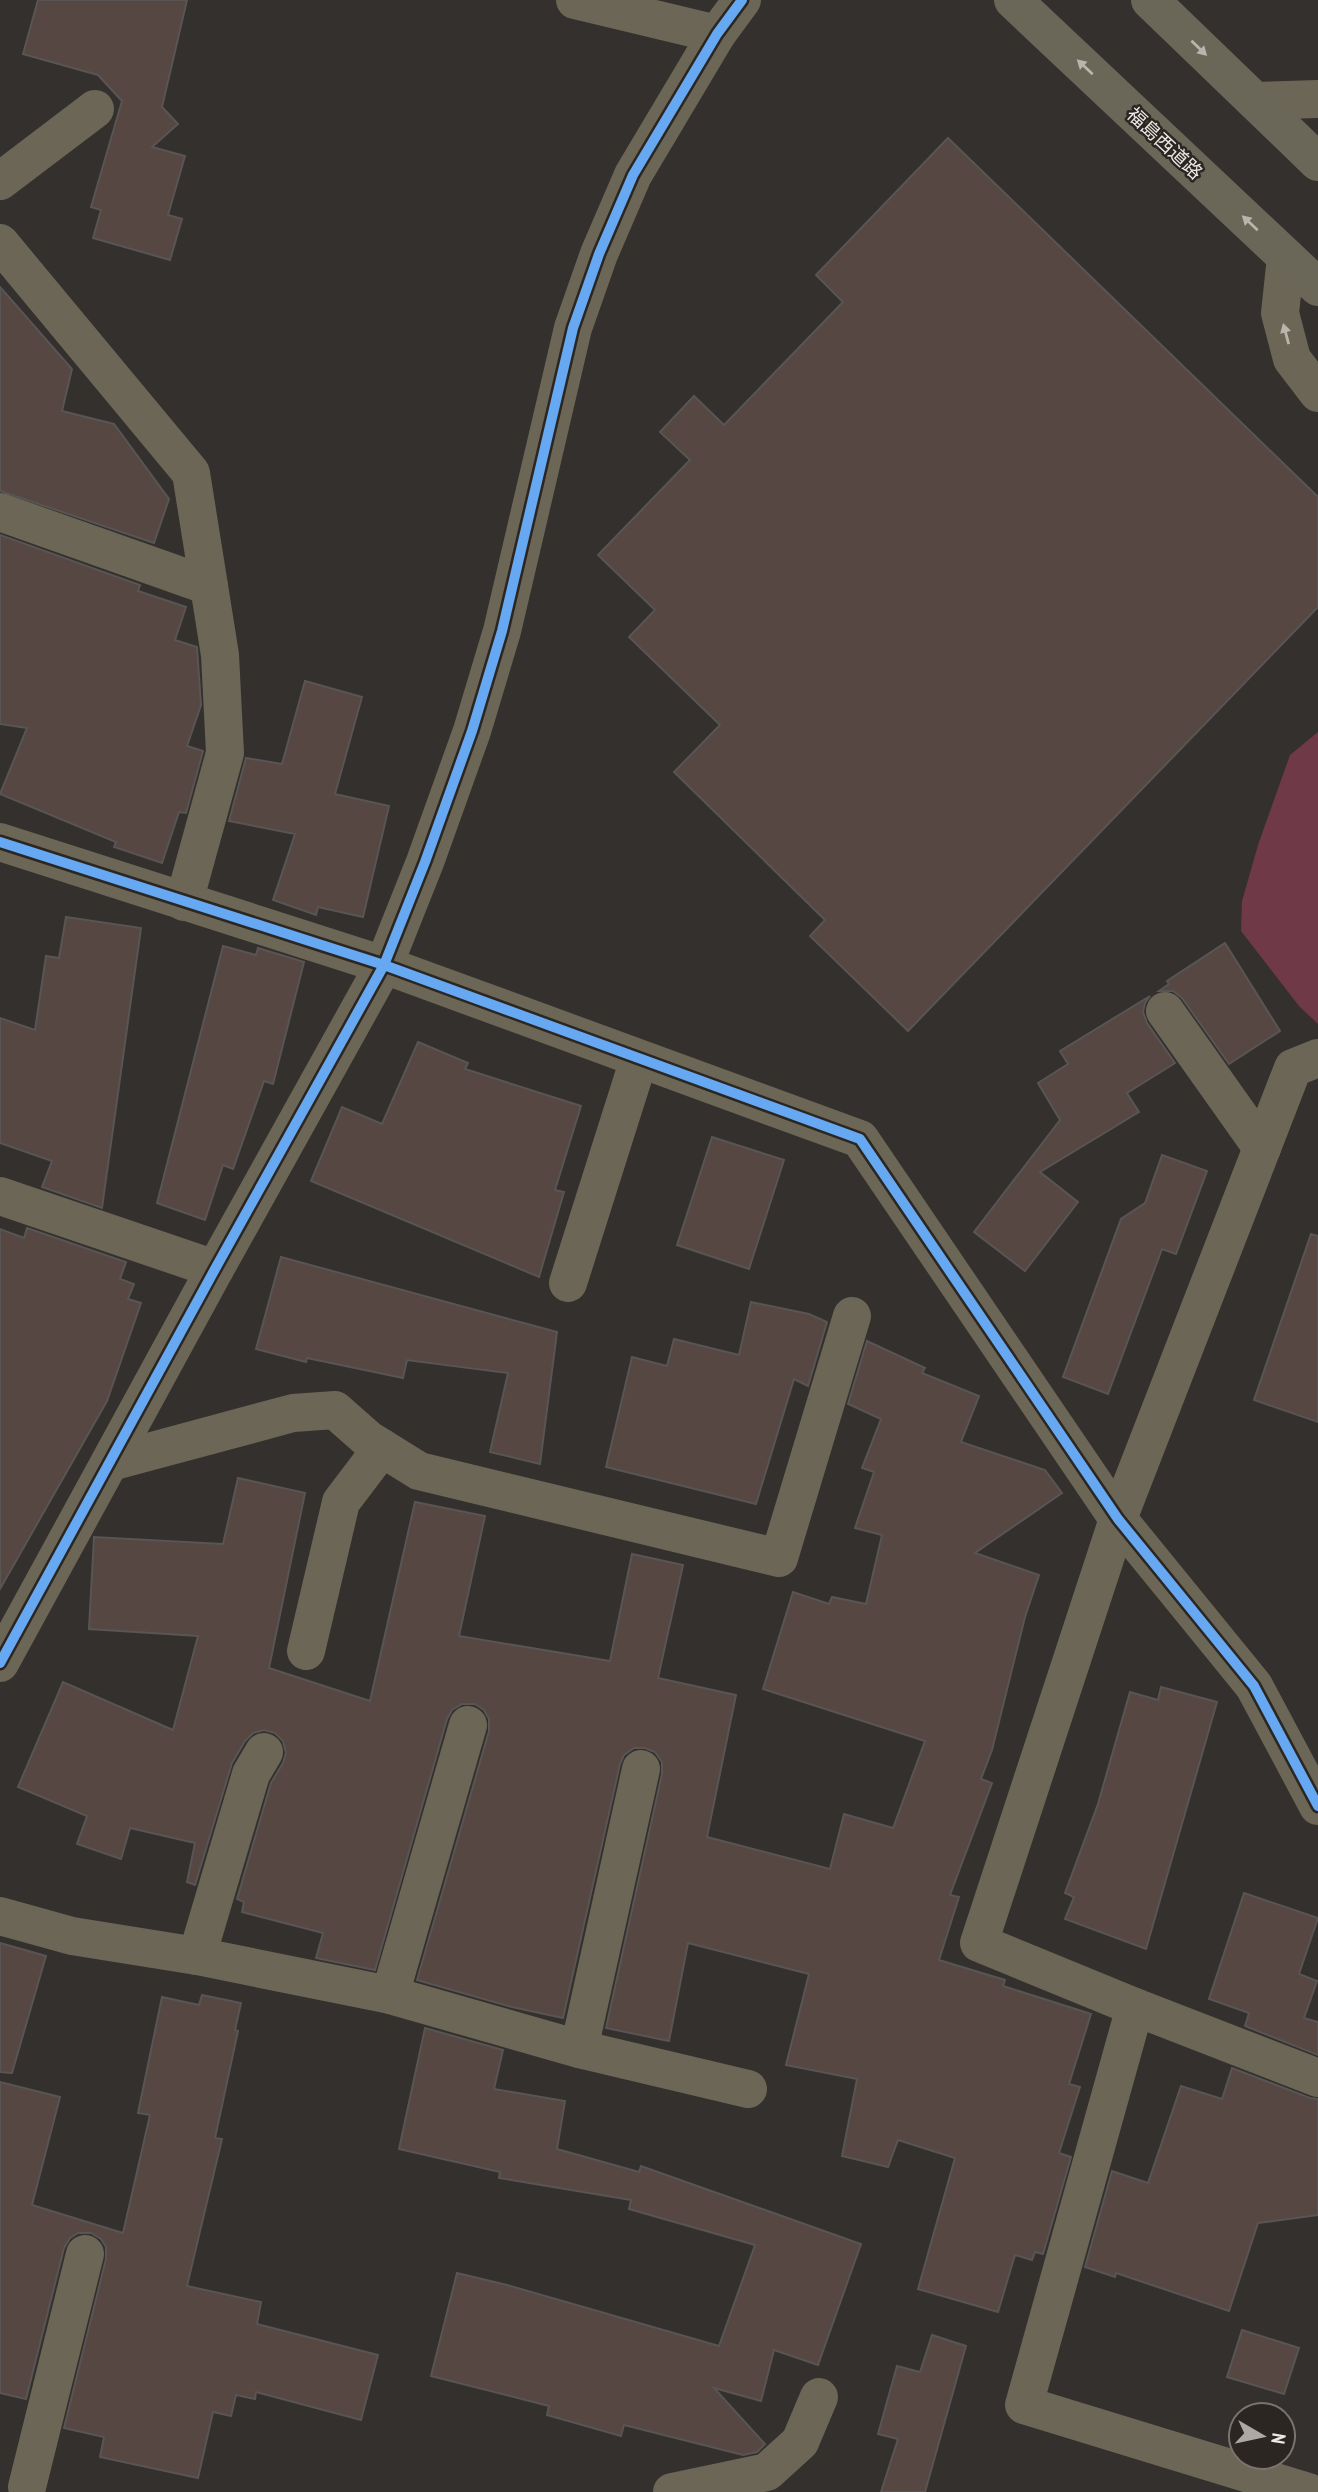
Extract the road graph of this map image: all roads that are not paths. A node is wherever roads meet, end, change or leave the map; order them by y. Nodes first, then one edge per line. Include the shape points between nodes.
1 (575, 0) edge
2 (742, 0) edge
3 (1013, 0) edge
4 (1150, 0) edge
5 (717, 34) junction
6 (1318, 99) edge
7 (1255, 101) junction
8 (95, 109) dead end
9 (1318, 162) edge
10 (0, 181) edge
11 (0, 243) edge
12 (1286, 257) junction
13 (1318, 287) edge
14 (1318, 393) edge
15 (0, 512) edge
16 (209, 586) junction
17 (0, 842) edge
18 (184, 902) junction
19 (384, 965) junction
20 (1165, 1011) dead end
21 (1318, 1058) edge
22 (639, 1059) junction
23 (1262, 1148) junction
24 (0, 1196) edge
25 (215, 1269) junction
26 (568, 1283) dead end
27 (852, 1316) dead end
28 (382, 1448) junction
29 (111, 1462) junction
30 (1118, 1519) junction
31 (306, 1651) dead end
32 (0, 1663) edge
33 (468, 1725) dead end
34 (264, 1752) dead end
35 (641, 1769) dead end
36 (1318, 1806) edge
37 (0, 1916) edge
38 (197, 1956) junction
39 (390, 1995) junction
40 (1135, 2007) junction
41 (579, 2049) junction
42 (1318, 2078) edge
43 (748, 2089) dead end
44 (85, 2254) dead end
45 (819, 2398) dead end
46 (27, 2487) edge
47 (671, 2492) edge
48 (1308, 2492) edge

1 - 5 street
2 - 5 street
12 -> 3 highway, 福島西道路
4 -> 7 highway
5 - 19 street via 633,175 599,254 573,328 502,631 472,731
6 - 7 street
7 - 9 highway
8 - 10 street
11 - 16 street via 191,473
12 - 13 highway, 福島西道路
14 -> 12 street via 1292,359 1280,313
15 - 16 street
16 - 18 street via 220,655 225,752
17 - 18 street
18 - 19 street
19 - 22 street
19 - 25 street
20 - 23 street
21 - 23 street via 1293,1068
22 - 26 street
22 - 30 street via 860,1139
23 - 30 street
24 - 25 street
25 - 29 street
27 - 28 street via 779,1558 419,1471
28 - 29 street via 335,1410 293,1413
28 - 31 street via 341,1502
29 - 32 street
30 - 36 street via 1254,1686
30 - 40 street via 979,1943
33 - 39 street
34 - 38 street via 251,1774
35 - 41 street
37 - 38 street via 72,1936
38 - 39 street
39 - 41 street
40 - 42 street
40 - 48 street via 1024,2405
41 - 43 street
44 - 46 street
45 - 47 street via 800,2442 767,2472

